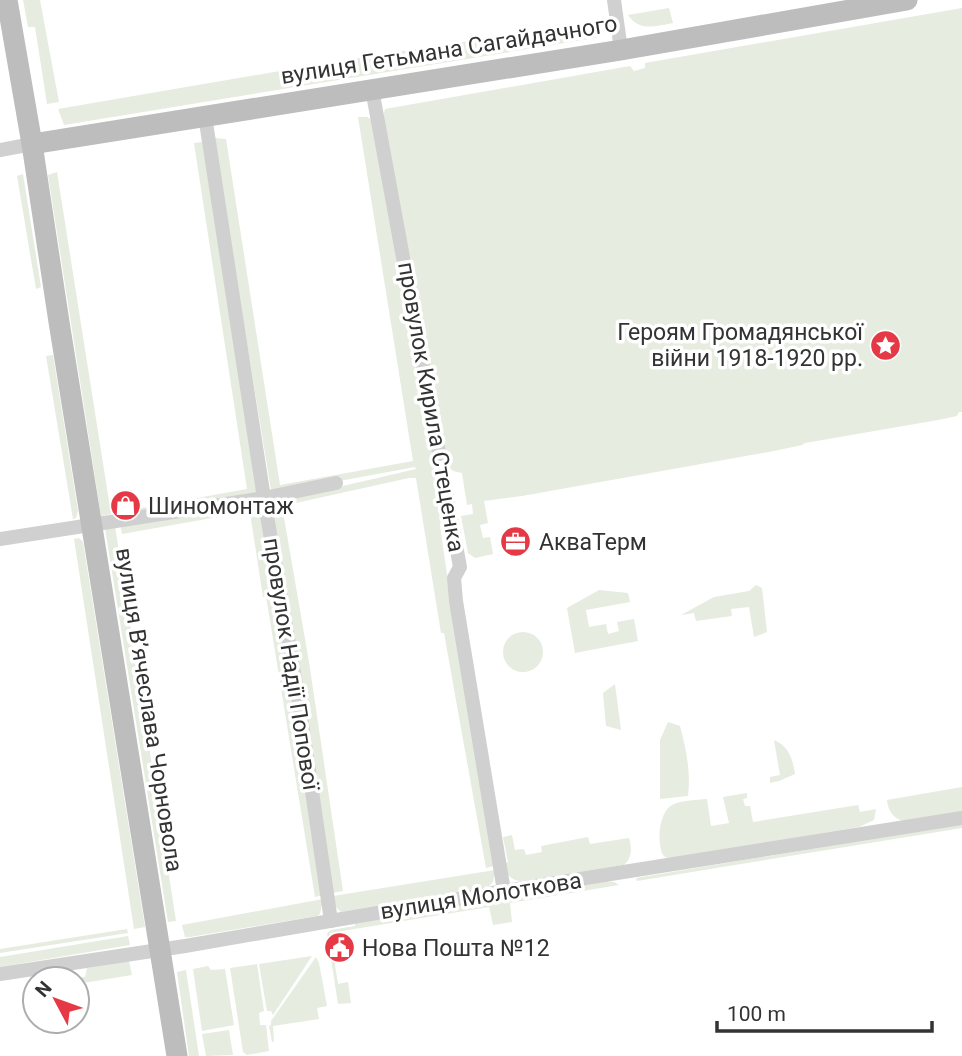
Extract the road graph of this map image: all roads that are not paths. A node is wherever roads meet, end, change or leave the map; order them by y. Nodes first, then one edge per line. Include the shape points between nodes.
1 (7, 0) edge
2 (614, 0) edge
3 (907, 0) edge
4 (621, 50) junction
5 (372, 89) junction
6 (205, 116) junction
7 (32, 144) junction
8 (0, 150) edge
9 (336, 484) dead end
10 (264, 498) junction
11 (93, 525) junction
12 (0, 539) edge
13 (962, 818) edge
14 (504, 891) junction
15 (331, 921) junction
16 (161, 949) junction
17 (0, 974) edge
18 (177, 1056) edge

1 - 7 main road, вулиця Вʼячеслава Чорновола
2 - 4 street
3 - 4 main road, вулиця Гетьмана Сагайдачного
4 - 5 main road, вулиця Гетьмана Сагайдачного
5 - 6 main road, вулиця Гетьмана Сагайдачного
5 - 14 street, провулок Кирила Стеценка via 460,567 454,578 456,601
6 - 7 main road, вулиця Гетьмана Сагайдачного
6 - 10 street, провулок Надії Попової
7 - 8 street, вулиця Гетьмана Сагайдачного
7 - 11 main road, вулиця Вʼячеслава Чорновола
9 - 10 street
10 - 11 street
10 - 15 street, провулок Надії Попової
11 - 12 street
11 - 16 main road, вулиця Вʼячеслава Чорновола
13 - 14 street, вулиця Молоткова
14 - 15 street, вулиця Молоткова
15 - 16 street, вулиця Молоткова
16 - 17 street, вулиця Молоткова
16 - 18 main road, вулиця Вʼячеслава Чорновола

